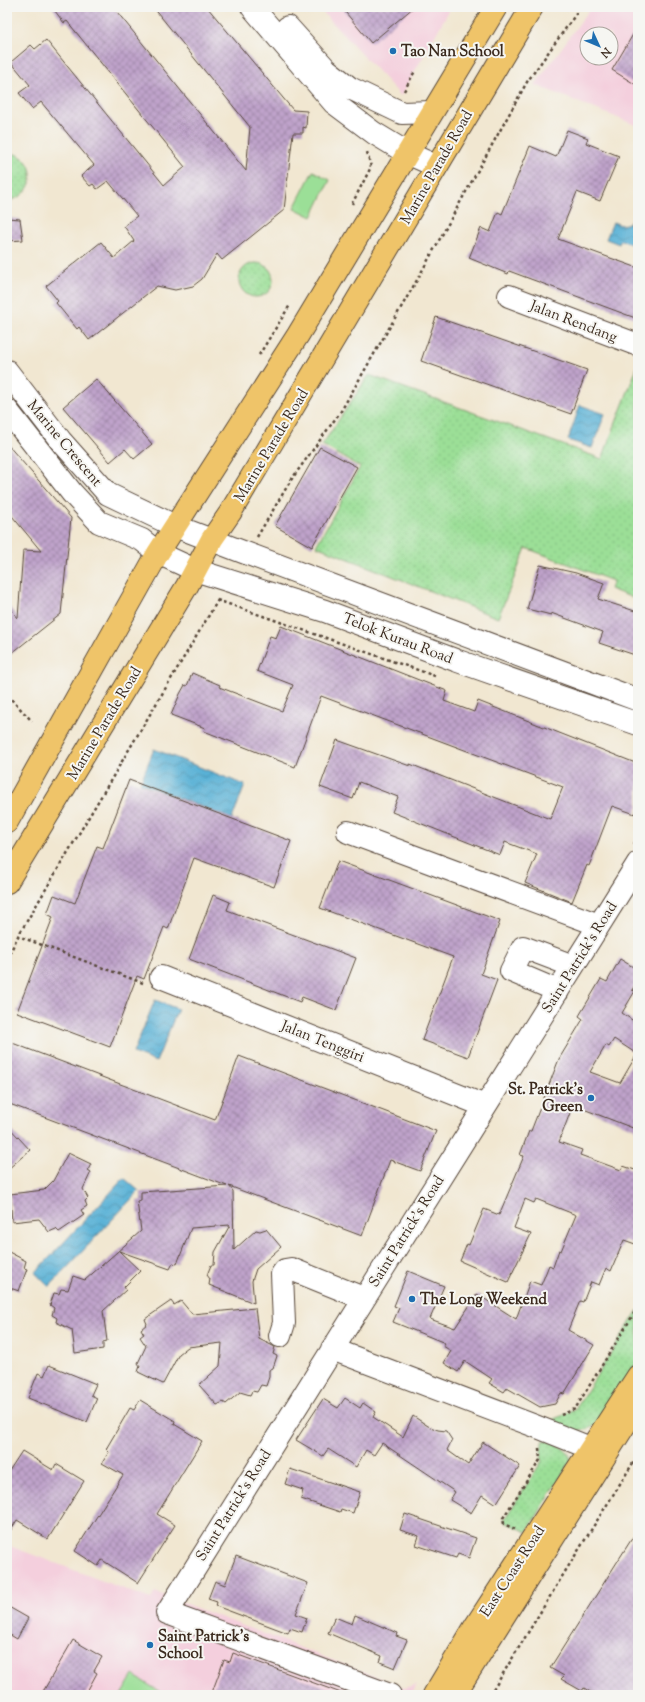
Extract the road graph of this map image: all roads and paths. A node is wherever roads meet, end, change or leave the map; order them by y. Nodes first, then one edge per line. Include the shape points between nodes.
1 (252, 7) edge
2 (271, 7) edge
3 (496, 7) edge
4 (532, 7) edge
5 (581, 7) edge
6 (432, 112) junction
7 (367, 152) dead end
8 (407, 153) junction
9 (436, 166) junction
10 (348, 211) dead end
11 (509, 296) dead end
12 (292, 302) dead end
13 (638, 345) edge
14 (255, 362) dead end
15 (7, 371) edge
16 (7, 410) edge
17 (175, 526) junction
18 (212, 539) junction
19 (158, 553) junction
20 (246, 553) junction
21 (195, 570) junction
22 (443, 678) dead end
23 (7, 696) edge
24 (638, 700) edge
25 (32, 721) dead end
26 (638, 724) edge
27 (7, 822) edge
28 (348, 832) dead end
29 (638, 863) edge
30 (7, 882) edge
31 (599, 925) junction
32 (18, 936) junction
33 (7, 959) edge
34 (573, 966) junction
35 (161, 977) joint
36 (558, 991) junction
37 (485, 1106) junction
38 (364, 1298) junction
39 (638, 1307) edge
40 (280, 1336) dead end
41 (332, 1349) junction
42 (638, 1376) edge
43 (638, 1404) edge
44 (543, 1429) junction
45 (598, 1451) junction
46 (638, 1455) edge
47 (519, 1532) dead end
48 (390, 1695) edge
49 (434, 1695) edge
50 (454, 1695) edge
51 (490, 1695) edge

1 - 8 street via 334,103 374,133
2 - 6 street via 326,69 350,88 402,113
3 - 6 main road, Marine Parade Road
4 - 9 main road, Marine Parade Road
5 - 20 path via 528,82 341,411 291,480 265,526
6 - 8 main road, Marine Parade Road
7 - 10 path via 371,167
8 - 9 street
8 - 17 main road, Marine Parade Road via 298,335
9 - 18 main road, Marine Parade Road via 230,513
11 - 13 street, Jalan Rendang
12 - 14 path
15 - 17 street, Marine Crescent via 61,441 108,494
16 - 19 street, Marine Crescent via 72,493 99,522 142,540
17 - 18 street, Telok Kurau Road
17 - 19 main road, Marine Parade Road
18 - 20 street, Telok Kurau Road
18 - 21 main road, Marine Parade Road
19 - 21 street, Telok Kurau Road
19 - 27 main road, Marine Parade Road
20 - 24 street, Telok Kurau Road
21 - 26 street, Telok Kurau Road via 325,611
21 - 30 main road, Marine Parade Road
22 - 32 path via 217,599
23 - 25 path
28 - 31 street
29 - 31 street, Saint Patrick's Road
31 - 34 street, Saint Patrick's Road
32 - 33 path
32 - 35 path via 159,988
34 - 36 street, Saint Patrick's Road
34 - 36 street via 523,947 512,971
35 - 37 street, Jalan Tenggiri
36 - 37 street, Saint Patrick's Road
37 - 38 street, Saint Patrick's Road
38 - 40 street via 291,1269 285,1270 282,1274 284,1323
38 - 41 street, Saint Patrick's Road
39 - 44 path via 575,1409 549,1419
41 - 44 street
41 - 48 street, Saint Patrick's Road via 171,1606
42 - 45 main road, East Coast Road
43 - 45 main road, East Coast Road
44 - 45 street
44 - 47 path via 538,1439 540,1460 503,1518 504,1524
45 - 49 main road, East Coast Road via 476,1626
45 - 50 main road, East Coast Road
46 - 51 path

